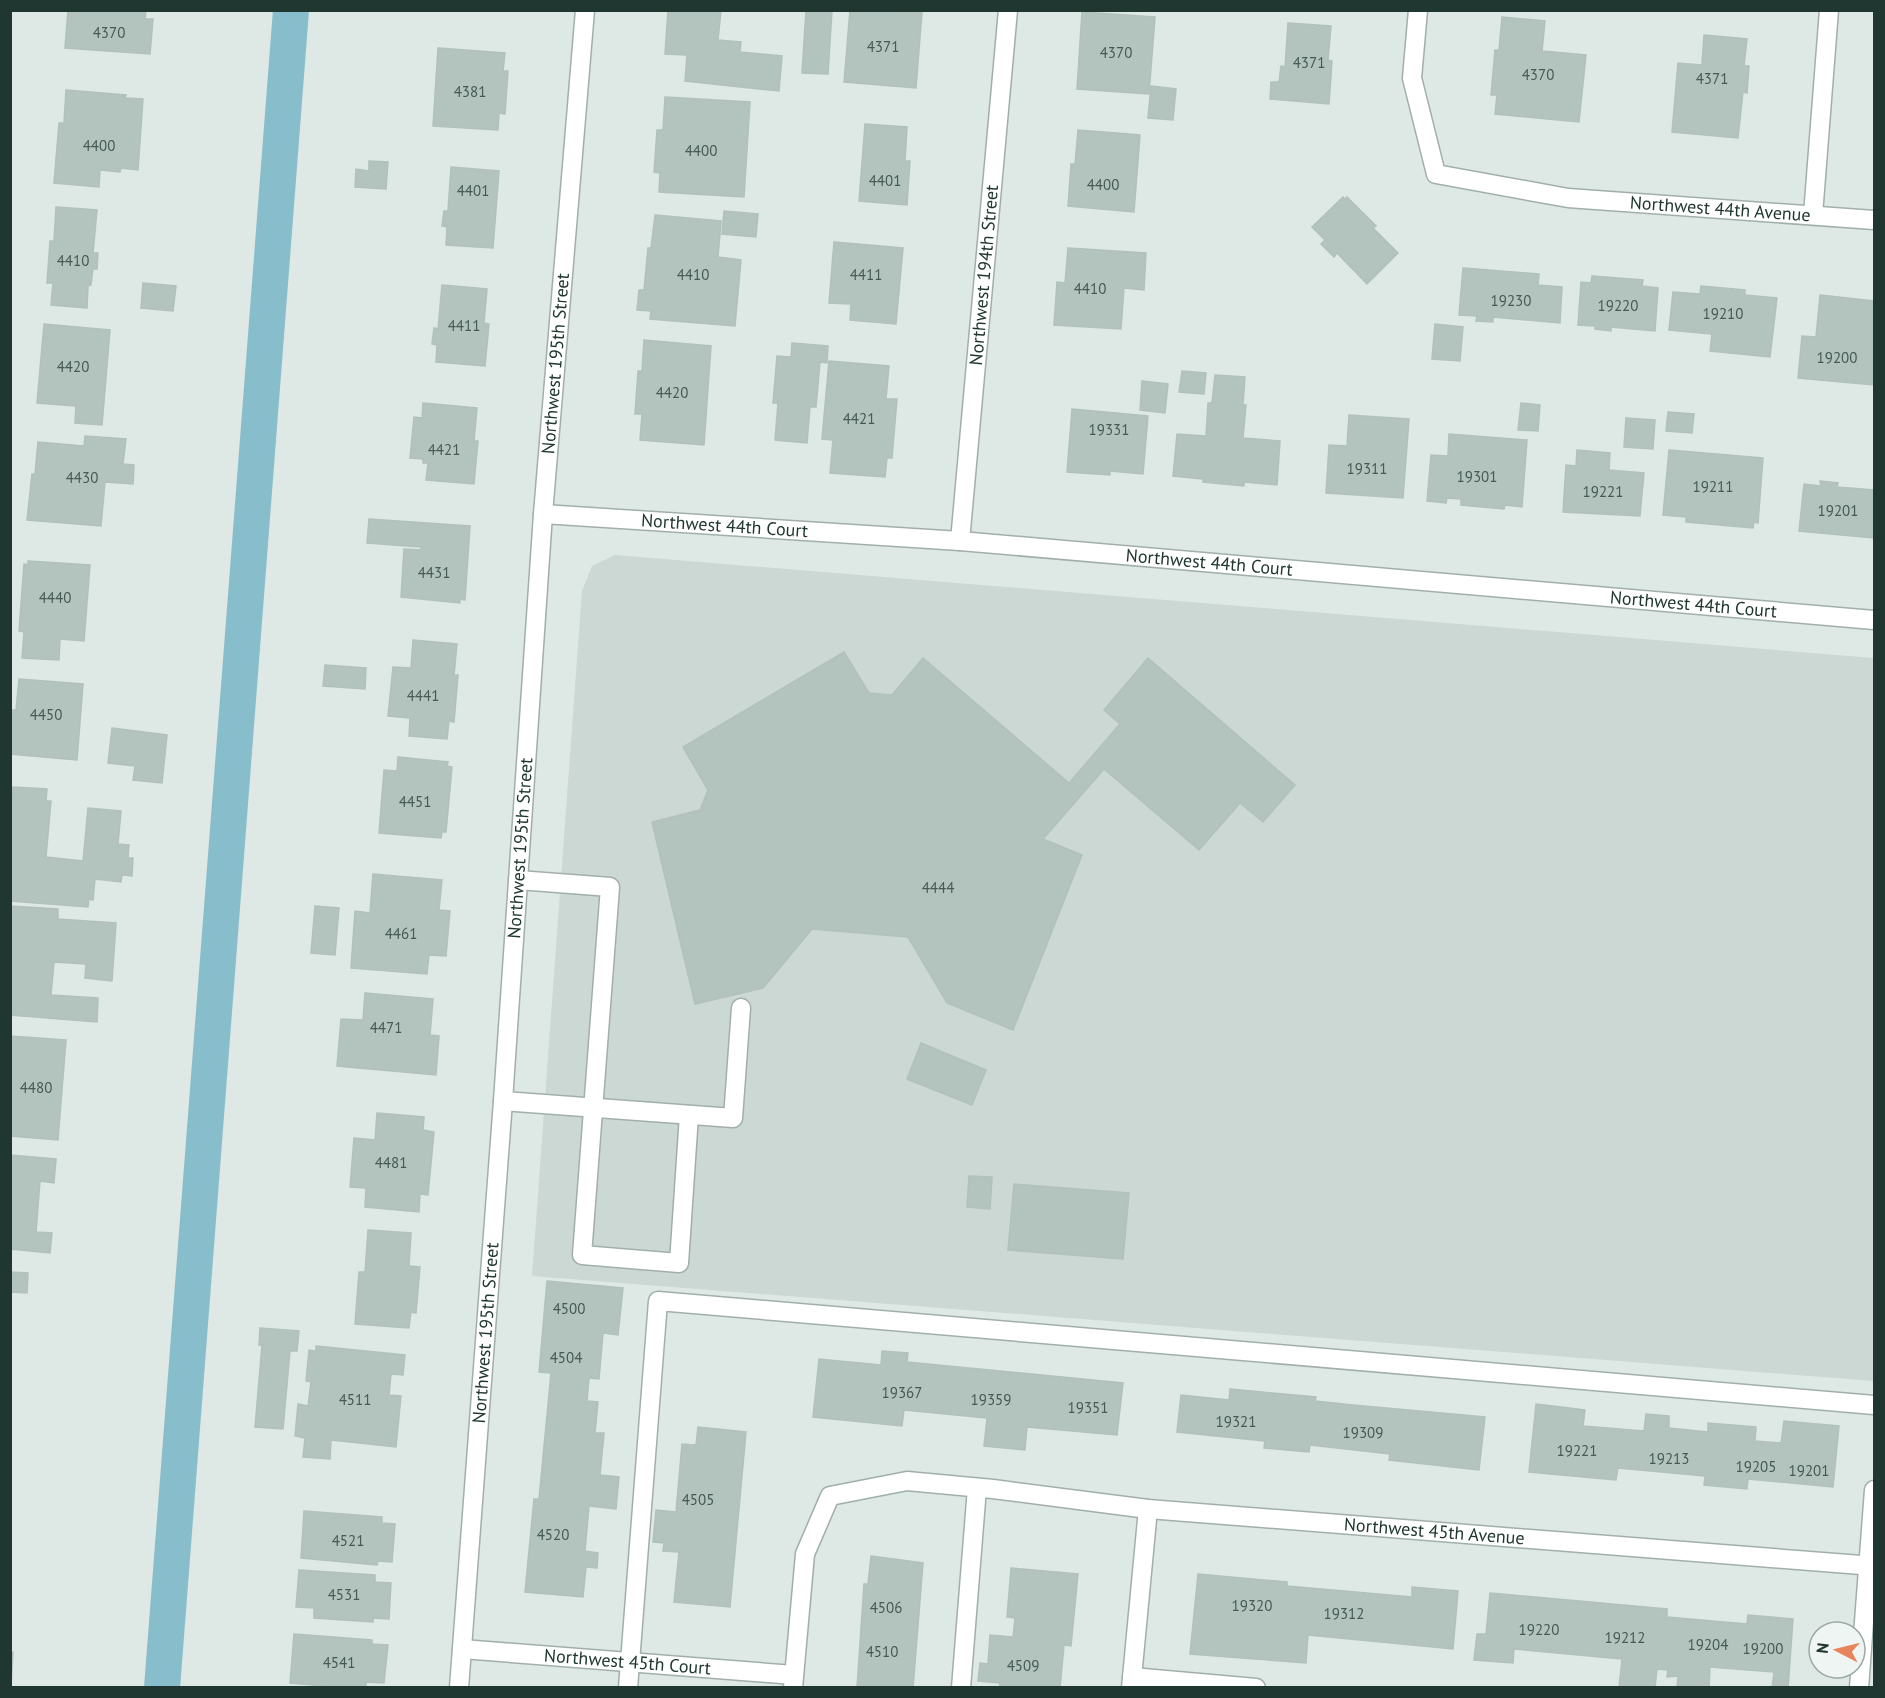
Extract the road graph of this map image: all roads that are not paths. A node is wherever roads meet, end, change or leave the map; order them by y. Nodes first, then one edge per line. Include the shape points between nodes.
1 (585, 10) edge
2 (1008, 10) edge
3 (1418, 10) edge
4 (1828, 10) edge
5 (1813, 215) junction
6 (1875, 220) edge
7 (543, 514) junction
8 (960, 541) junction
9 (1875, 620) edge
10 (518, 880) junction
11 (741, 1008) dead end
12 (503, 1101) junction
13 (594, 1108) junction
14 (689, 1115) junction
15 (1875, 1405) edge
16 (985, 1488) junction
17 (1875, 1490) edge
18 (1148, 1509) junction
19 (1872, 1566) edge
20 (462, 1649) junction
21 (630, 1662) junction
22 (794, 1681) edge
23 (1131, 1682) edge
24 (459, 1688) edge
25 (628, 1688) edge
26 (961, 1688) edge
27 (1256, 1688) edge
28 (1859, 1688) edge

1 - 7 street, Northwest 195th Street
2 - 8 street, Northwest 194th Street
3 - 5 street, Northwest 44th Avenue via 1412,78 1436,174 1568,198
4 - 5 street
5 - 6 street, Northwest 44th Avenue
7 - 8 street, Northwest 44th Court
7 - 10 street, Northwest 195th Street
8 - 9 street, Northwest 44th Court
10 - 12 street, Northwest 195th Street
10 - 13 street via 610,887
11 - 14 street via 733,1118
12 - 13 street
12 - 20 street, Northwest 195th Street
13 - 14 street
13 - 14 street via 582,1255 679,1263
15 - 21 street via 658,1301
16 - 18 street, Northwest 45th Avenue
16 - 22 street via 907,1481 830,1496 805,1554
16 - 26 street
17 - 19 street
18 - 19 street, Northwest 45th Avenue
18 - 23 street
19 - 28 street
20 - 21 street, Northwest 45th Court
20 - 24 street, Northwest 195th Street
21 - 22 street, Northwest 45th Court
21 - 25 street
23 - 27 street

